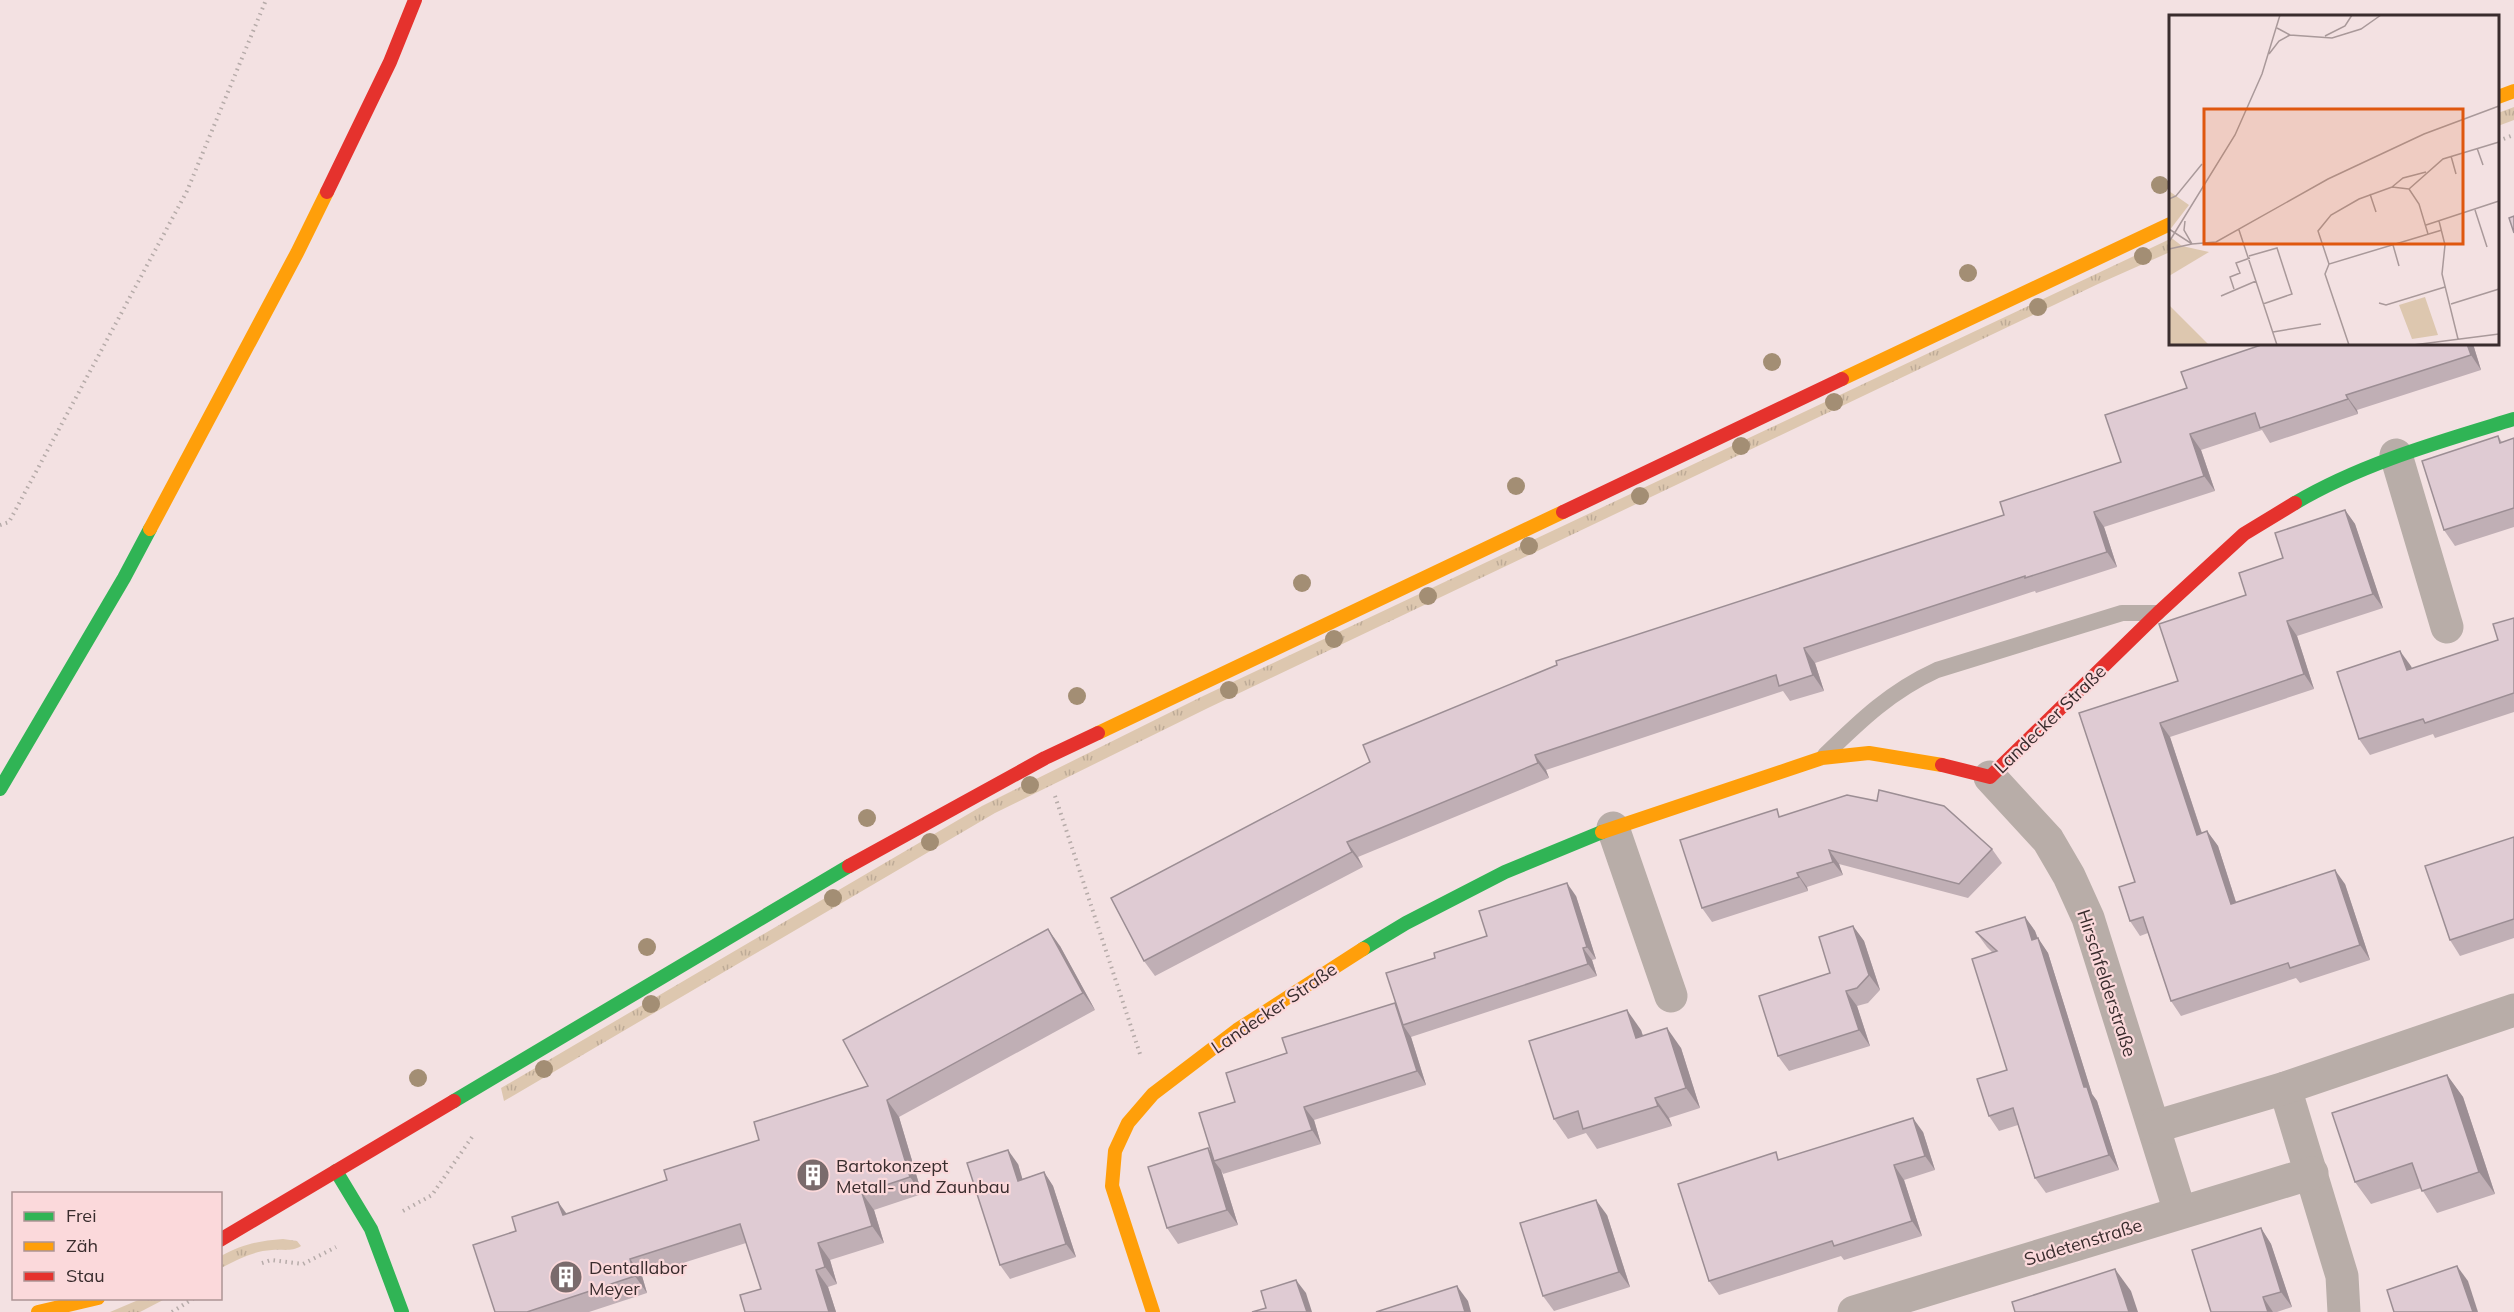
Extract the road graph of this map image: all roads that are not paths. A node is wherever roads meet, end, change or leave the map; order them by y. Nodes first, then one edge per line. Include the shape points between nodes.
1 (415, 0) edge
2 (2514, 91) edge
3 (2499, 97) edge
4 (2169, 224) edge
5 (2514, 419) edge
6 (2396, 455) junction
7 (2158, 613) junction
8 (2447, 627) dead end
9 (1822, 758) junction
10 (1990, 777) junction
11 (0, 789) edge
12 (1613, 828) junction
13 (1671, 996) dead end
14 (2514, 1010) edge
15 (2285, 1088) junction
16 (2154, 1127) junction
17 (336, 1171) junction
18 (2312, 1173) junction
19 (2180, 1212) junction
20 (222, 1239) edge
21 (93, 1300) edge
22 (39, 1312) edge
23 (402, 1312) edge
24 (1153, 1312) edge
25 (1854, 1312) edge
26 (2344, 1312) edge

1 - 11 street via 390,62 297,253 124,578
2 - 3 street
4 - 17 street via 1045,758 861,859
5 - 6 street, Landecker Straße
6 - 7 street, Landecker Straße via 2326,485 2244,534
6 - 8 street
7 - 9 lane via 2122,614 1937,670 1908,683 1867,714
7 - 10 street, Landecker Straße
9 - 10 street, Landecker Straße via 1869,753
9 - 12 street, Landecker Straße
10 - 16 street, Hirschfelderstraße via 2048,840 2069,876 2088,918
12 - 13 street
12 - 24 street, Landecker Straße via 1505,872 1406,923 1237,1030 1153,1094 1128,1123 1115,1151 1112,1186
14 - 15 street
15 - 16 street
15 - 18 street
16 - 19 street, Hirschfelderstraße
17 - 20 street
17 - 23 street via 371,1228
18 - 19 street, Sudetenstraße
18 - 26 street via 2342,1276
19 - 25 street, Sudetenstraße
21 - 22 street

